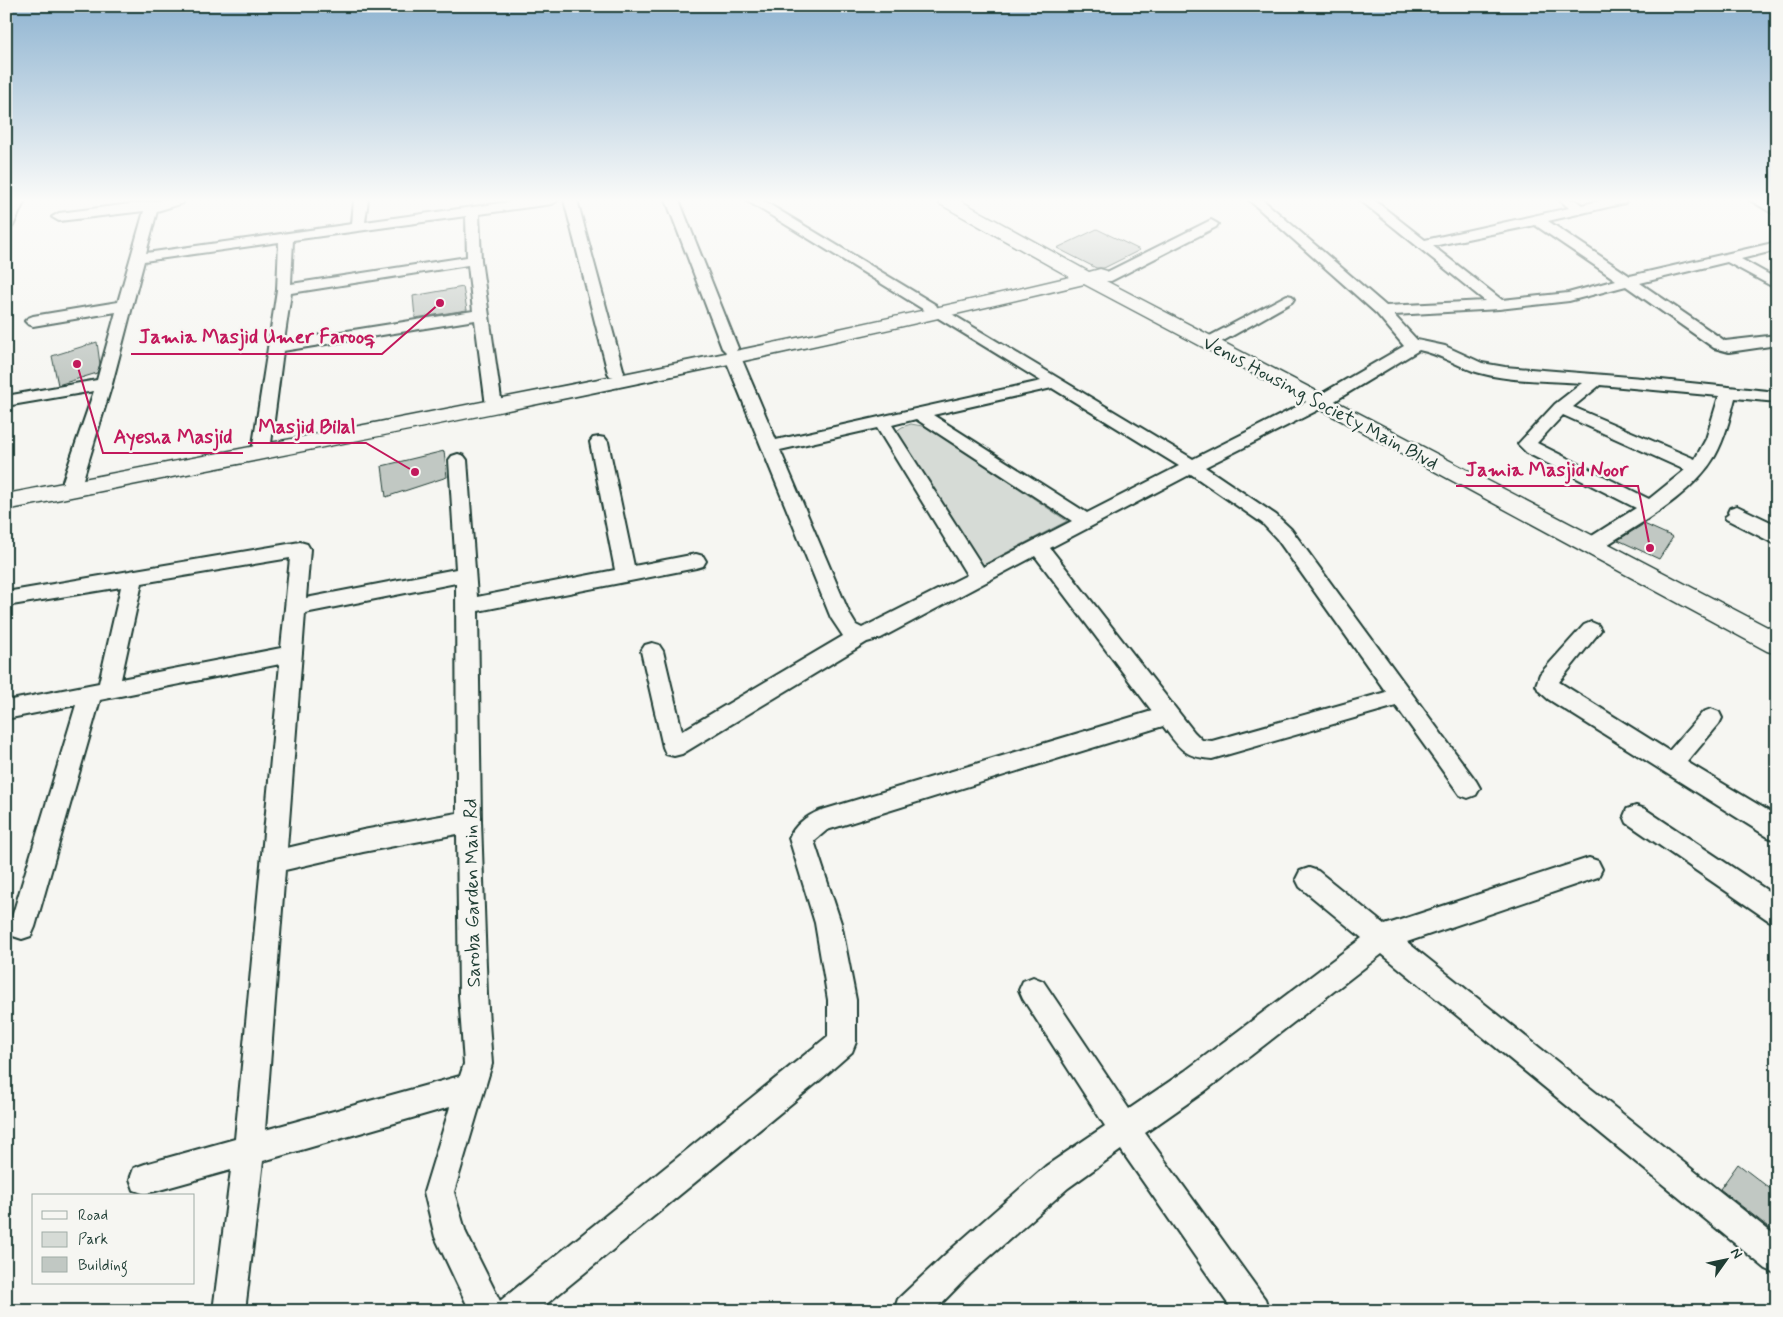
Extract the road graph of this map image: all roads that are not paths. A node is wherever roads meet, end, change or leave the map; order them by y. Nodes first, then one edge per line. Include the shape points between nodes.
1 (137, 261) edge
2 (285, 261) edge
3 (465, 261) edge
4 (474, 261) edge
5 (586, 261) edge
6 (696, 261) edge
7 (854, 261) edge
8 (1066, 261) edge
9 (1069, 261) edge
10 (1124, 261) edge
11 (1325, 261) edge
12 (1445, 261) edge
13 (1599, 261) edge
14 (1709, 261) edge
15 (1736, 261) edge
16 (1093, 275) junction
17 (1628, 281) junction
18 (1776, 283) edge
19 (284, 290) junction
20 (1286, 299) dead end
21 (1499, 305) junction
22 (124, 306) junction
23 (935, 310) junction
24 (1382, 311) junction
25 (481, 314) junction
26 (33, 321) dead end
27 (1214, 340) junction
28 (1777, 340) edge
29 (1412, 344) junction
30 (277, 347) junction
31 (731, 352) junction
32 (617, 376) junction
33 (1596, 380) junction
34 (1054, 383) junction
35 (104, 384) junction
36 (1728, 392) junction
37 (1777, 397) edge
38 (1327, 398) junction
39 (6, 401) edge
40 (494, 402) junction
41 (1561, 408) junction
42 (919, 414) junction
43 (882, 422) junction
44 (600, 442) dead end
45 (770, 447) junction
46 (261, 448) junction
47 (458, 460) dead end
48 (1192, 466) junction
49 (1696, 468) junction
50 (72, 485) junction
51 (6, 494) edge
52 (6, 502) edge
53 (1648, 506) junction
54 (1733, 515) joint
55 (1087, 522) junction
56 (1777, 533) edge
57 (1596, 542) junction
58 (1777, 542) edge
59 (1039, 548) junction
60 (696, 561) dead end
61 (466, 574) junction
62 (626, 575) junction
63 (133, 577) junction
64 (979, 577) junction
65 (6, 599) edge
66 (468, 606) junction
67 (296, 607) junction
68 (1591, 630) dead end
69 (1777, 630) edge
70 (860, 636) junction
71 (1777, 644) edge
72 (652, 651) dead end
73 (291, 654) junction
74 (99, 692) junction
75 (1401, 696) junction
76 (6, 710) edge
77 (1168, 715) junction
78 (1711, 718) dead end
79 (1672, 763) junction
80 (1468, 788) dead end
81 (1636, 816) dead end
82 (469, 821) junction
83 (1777, 829) edge
84 (274, 862) junction
85 (1589, 869) dead end
86 (1309, 879) dead end
87 (1777, 912) edge
88 (22, 927) dead end
89 (1382, 938) junction
90 (1033, 990) dead end
91 (471, 1087) junction
92 (1125, 1130) junction
93 (249, 1150) junction
94 (145, 1179) dead end
95 (1777, 1258) edge
96 (229, 1311) edge
97 (487, 1311) edge
98 (512, 1311) edge
99 (910, 1311) edge
100 (1253, 1311) edge

1 - 22 street
2 - 19 street
3 - 19 street
4 - 25 street
5 - 32 street
6 - 31 street
7 - 23 street
8 - 16 street, Venus Housing Society Main Blvd
9 - 16 street, Venus Housing Society Main Blvd
10 - 16 street
11 - 24 street
12 - 21 street
13 - 17 street
14 - 17 street
15 - 18 street
16 - 23 street
16 - 27 street, Venus Housing Society Main Blvd
17 - 21 street via 1569,297
17 - 28 street via 1720,345 1729,347
19 - 30 street
20 - 27 street
21 - 24 street
22 - 26 street
22 - 35 street
23 - 31 street
23 - 34 street
24 - 29 street
25 - 30 street
25 - 40 street
27 - 38 street, Venus Housing Society Main Blvd
29 - 33 street via 1439,349 1478,367
29 - 38 street via 1412,348 1395,360
30 - 46 street
31 - 32 street
31 - 45 street
32 - 40 street
33 - 36 street
33 - 41 street
34 - 42 street
34 - 48 street
35 - 39 street
35 - 50 street
36 - 37 street
36 - 49 street via 1714,436 1702,463
38 - 48 street
38 - 57 street, Venus Housing Society Main Blvd
40 - 46 street
41 - 49 street
41 - 53 street via 1527,444
42 - 43 street
42 - 55 street
43 - 45 street
43 - 64 street
44 - 62 street
45 - 70 street via 841,618 849,630
46 - 50 street
47 - 61 street, Saroba Garden Main Rd
48 - 55 street
48 - 75 street via 1269,519 1284,534
49 - 53 street via 1674,489
50 - 51 street
50 - 52 street
53 - 57 street
54 - 56 street
54 - 58 lane
55 - 59 street
57 - 69 street, Venus Housing Society Main Blvd
57 - 71 street, Venus Housing Society Main Blvd
59 - 64 street
59 - 77 street
60 - 62 street
61 - 66 street, Saroba Garden Main Rd
61 - 67 street
62 - 66 street
63 - 65 street
63 - 67 street via 300,549
63 - 74 street
64 - 70 street via 874,632
66 - 82 street, Saroba Garden Main Rd
67 - 73 street
68 - 79 street via 1547,685
70 - 72 street via 674,747
73 - 74 street
73 - 84 street
74 - 76 street
74 - 88 street
75 - 77 street via 1212,750 1196,749
75 - 80 street
77 - 98 street via 819,822 801,838 828,923 842,1000 842,1042
78 - 79 street
79 - 83 street
81 - 87 street
82 - 84 street
82 - 91 street, Saroba Garden Main Rd via 478,1064
84 - 93 street
85 - 89 street
86 - 89 street
89 - 92 street via 1195,1082
89 - 95 street
90 - 92 street
91 - 93 street
91 - 97 street, Saroba Garden Main Rd via 439,1192 451,1237
92 - 99 street via 1057,1177 958,1263
92 - 100 street
93 - 94 street
93 - 96 street

